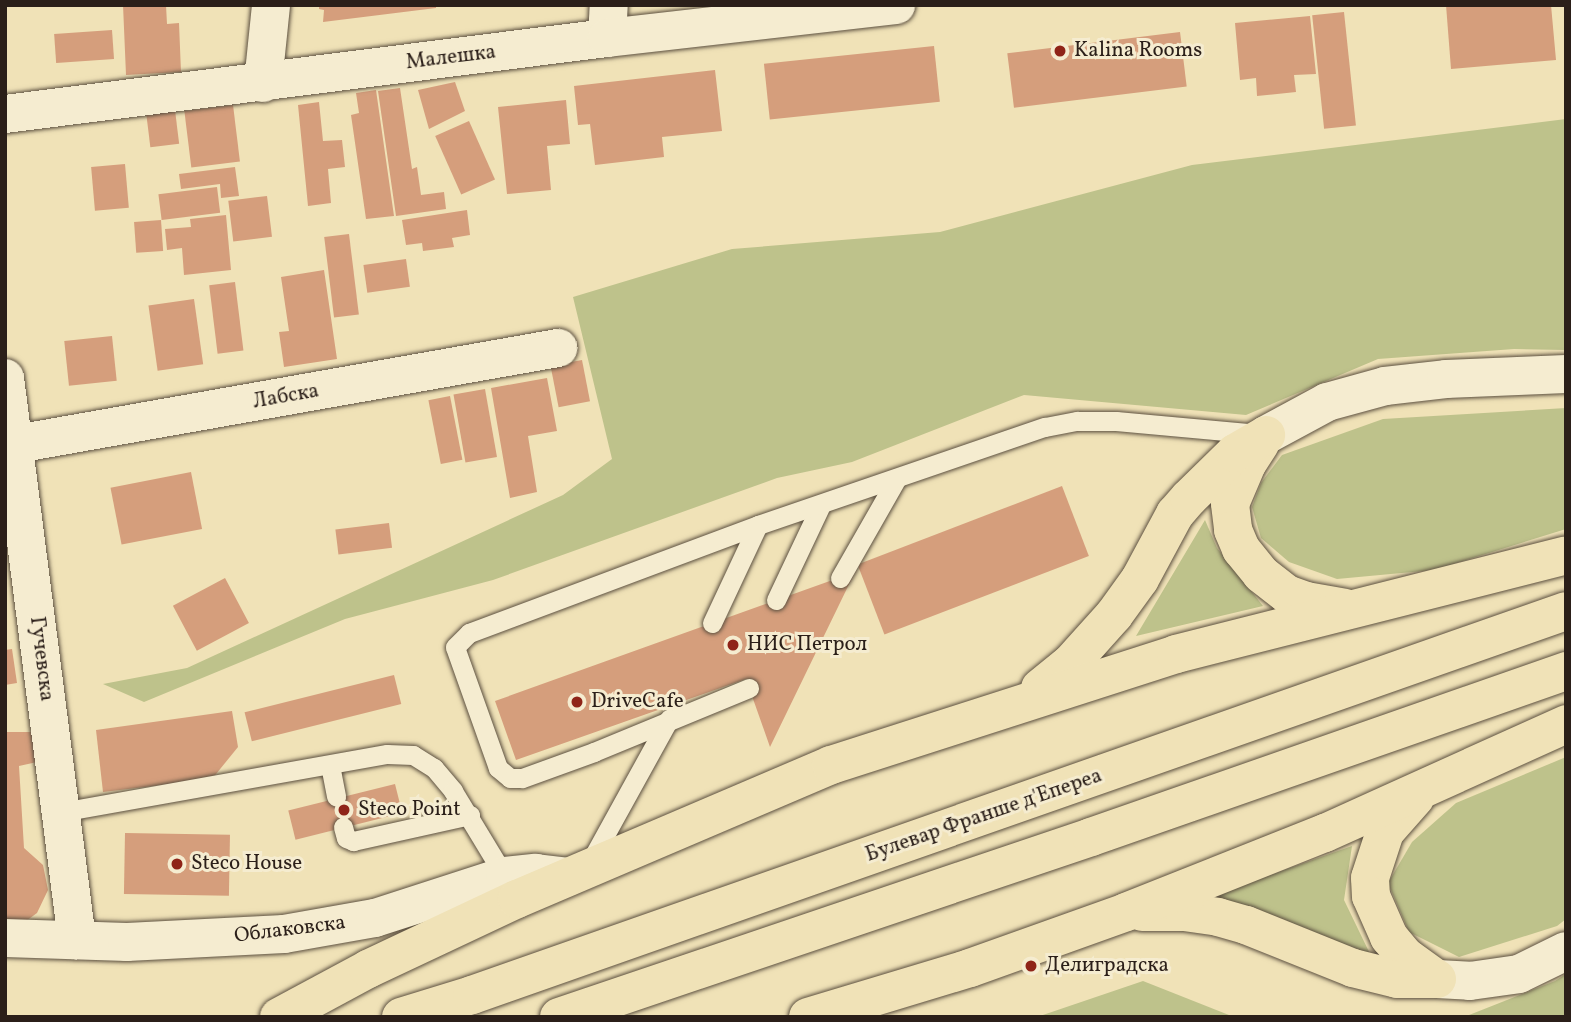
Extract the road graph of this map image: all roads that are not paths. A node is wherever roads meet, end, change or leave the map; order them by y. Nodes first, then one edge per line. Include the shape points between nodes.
1 (271, 5) edge
2 (896, 5) edge
3 (608, 21) edge
4 (263, 83) junction
5 (5, 114) edge
6 (558, 348) dead end
7 (1566, 374) edge
8 (5, 378) edge
9 (1266, 435) junction
10 (10, 446) edge
11 (898, 478) junction
12 (821, 505) junction
13 (758, 526) junction
14 (1566, 555) edge
15 (840, 578) dead end
16 (776, 600) dead end
17 (1353, 609) junction
18 (1566, 611) edge
19 (712, 623) dead end
20 (1566, 671) edge
21 (739, 688) dead end
22 (1023, 701) junction
23 (677, 703) dead end
24 (668, 721) junction
25 (1566, 724) edge
26 (330, 765) junction
27 (1424, 789) junction
28 (336, 796) dead end
29 (61, 812) junction
30 (470, 815) junction
31 (343, 827) dead end
32 (577, 873) junction
33 (511, 888) junction
34 (1126, 912) junction
35 (5, 938) edge
36 (78, 940) junction
37 (1566, 951) edge
38 (1437, 979) junction
39 (279, 1017) edge
40 (401, 1017) edge
41 (559, 1017) edge
42 (808, 1017) edge

1 - 4 street
2 - 3 street, Малешка
3 - 4 street, Малешка
4 - 5 street, Малешка
6 - 10 street, Лабска
7 - 9 street via 1385,386 1326,402
8 - 10 street, Гучевска
9 - 11 lane via 1162,423 1077,421 1000,440
9 - 17 highway via 1230,504 1241,549 1261,574 1287,594
9 - 22 highway via 1235,453 1208,477 1175,514 1140,579 1114,615 1070,664
10 - 29 street, Гучевска
11 - 12 lane
11 - 15 lane
12 - 13 lane
12 - 16 lane
13 - 19 lane
13 - 24 lane via 469,633 455,647 498,768 510,778 522,778
14 - 17 highway
17 - 22 highway via 1176,654
18 - 40 highway, Булевар Франше д'Епереа
20 - 41 highway
21 - 24 lane
22 - 32 highway via 831,765
23 - 24 lane
24 - 32 lane
25 - 27 highway
26 - 28 lane
26 - 29 lane
26 - 30 lane via 387,754 413,755 434,768
27 - 34 highway
27 - 38 highway via 1385,832 1374,857 1370,887 1389,937 1405,956
29 - 36 street, Гучевска
30 - 31 lane via 353,841 344,835
30 - 33 lane
32 - 33 highway
33 - 36 street, Облаковска via 340,926 220,939
33 - 39 highway
34 - 38 highway via 1219,917 1353,968 1397,979
34 - 42 highway via 970,968
35 - 36 street, Облаковска
37 - 38 street via 1519,974 1469,981

